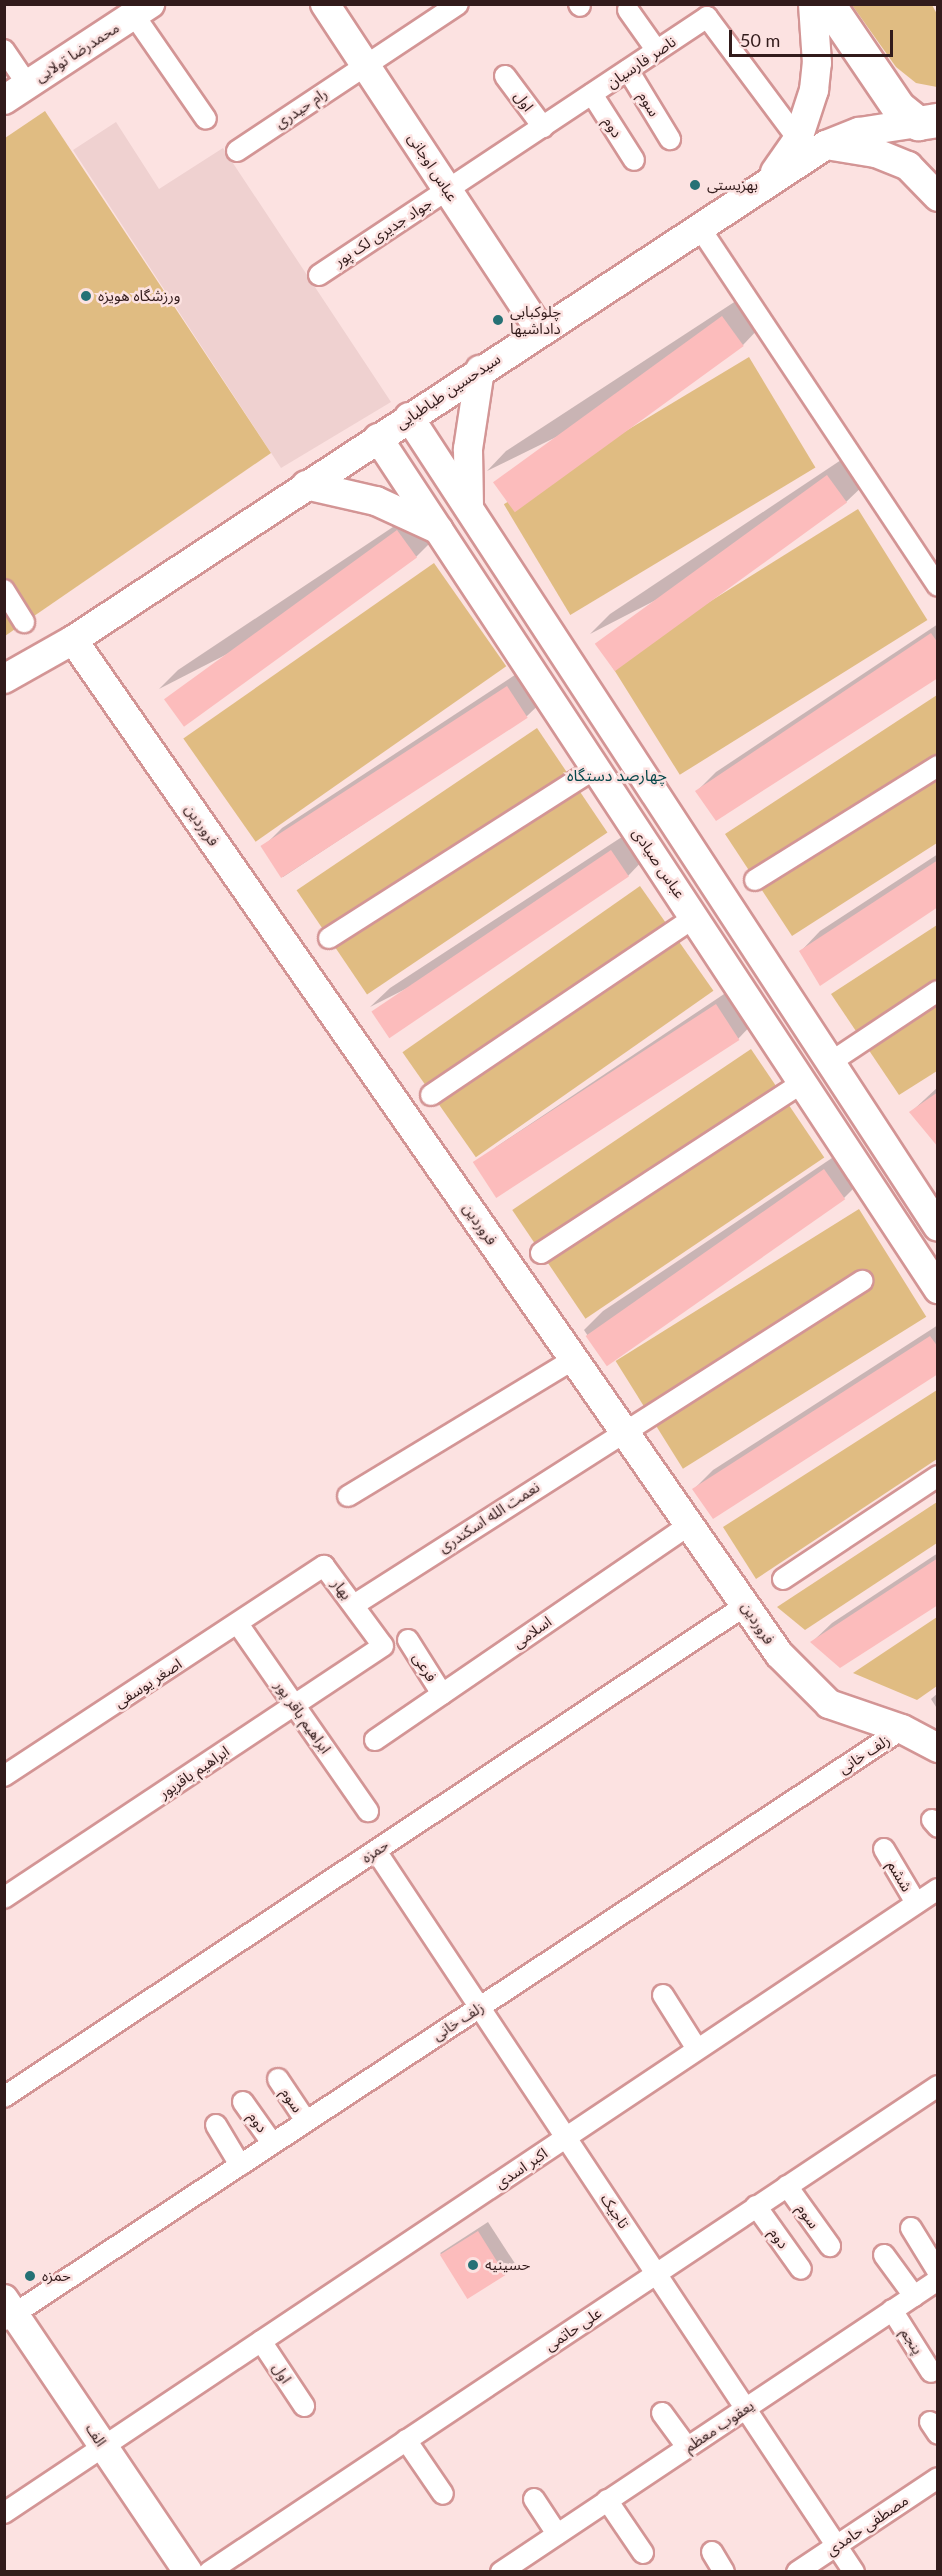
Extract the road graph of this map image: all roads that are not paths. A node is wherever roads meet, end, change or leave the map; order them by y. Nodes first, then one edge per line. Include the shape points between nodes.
1 (325, 4) edge
2 (458, 4) edge
3 (813, 4) edge
4 (828, 4) edge
5 (142, 10) edge
6 (628, 10) dead end
7 (4, 50) edge
8 (657, 51) junction
9 (366, 65) junction
10 (628, 70) junction
11 (505, 76) dead end
12 (16, 92) edge
13 (591, 94) junction
14 (206, 119) dead end
15 (543, 127) junction
16 (931, 129) edge
17 (670, 139) dead end
18 (798, 139) junction
19 (826, 145) junction
20 (237, 151) dead end
21 (634, 160) dead end
22 (769, 181) junction
23 (448, 190) junction
24 (936, 195) edge
25 (698, 225) junction
26 (319, 275) dead end
27 (540, 330) junction
28 (480, 370) junction
29 (409, 417) junction
30 (378, 438) junction
31 (306, 485) junction
32 (469, 512) junction
33 (442, 532) junction
34 (938, 586) edge
35 (4, 590) edge
36 (24, 622) dead end
37 (73, 640) junction
38 (4, 679) edge
39 (4, 697) edge
40 (938, 766) edge
41 (596, 768) junction
42 (755, 880) dead end
43 (695, 917) junction
44 (329, 938) dead end
45 (938, 991) edge
46 (831, 1062) junction
47 (803, 1082) junction
48 (431, 1095) dead end
49 (938, 1227) edge
50 (541, 1253) dead end
51 (862, 1281) dead end
52 (938, 1289) edge
53 (574, 1359) junction
54 (624, 1430) junction
55 (938, 1476) edge
56 (348, 1496) dead end
57 (690, 1524) junction
58 (783, 1580) dead end
59 (290, 1588) joint
60 (354, 1605) junction
61 (746, 1605) junction
62 (238, 1624) junction
63 (408, 1640) dead end
64 (384, 1646) joint
65 (442, 1694) junction
66 (295, 1705) junction
67 (902, 1729) junction
68 (375, 1740) dead end
69 (938, 1748) edge
70 (4, 1776) edge
71 (368, 1811) dead end
72 (884, 1849) dead end
73 (376, 1851) junction
74 (938, 1888) edge
75 (4, 1898) edge
76 (916, 1903) junction
77 (663, 1995) dead end
78 (480, 2007) junction
79 (697, 2049) junction
80 (278, 2079) dead end
81 (938, 2086) edge
82 (4, 2097) edge
83 (243, 2102) dead end
84 (306, 2121) junction
85 (216, 2124) dead end
86 (566, 2137) junction
87 (272, 2143) junction
88 (240, 2165) junction
89 (787, 2186) junction
90 (756, 2206) junction
91 (911, 2228) dead end
92 (830, 2246) dead end
93 (884, 2255) dead end
94 (801, 2269) dead end
95 (938, 2272) edge
96 (656, 2273) junction
97 (938, 2280) edge
98 (914, 2296) junction
99 (892, 2310) junction
100 (8, 2311) edge
101 (261, 2341) junction
102 (932, 2372) dead end
103 (304, 2406) dead end
104 (746, 2408) junction
105 (662, 2413) dead end
106 (406, 2440) junction
107 (104, 2446) junction
108 (687, 2447) junction
109 (938, 2478) edge
110 (443, 2494) dead end
111 (534, 2499) dead end
112 (607, 2500) junction
113 (7, 2506) edge
114 (557, 2534) junction
115 (837, 2545) junction
116 (712, 2552) dead end
117 (643, 2553) dead end
118 (188, 2571) edge
119 (209, 2571) edge
120 (501, 2571) edge
121 (724, 2571) edge
122 (797, 2571) edge
123 (854, 2571) edge

1 - 9 street, عباس اوجانی
2 - 9 street, رام حیدری
3 - 18 street via 816,72
4 - 16 highway via 889,96
5 - 12 street, محمدرضا تولایی
5 - 14 street
6 - 8 street
7 - 12 street
8 - 10 street, ناصر فارسیان
8 - 18 street, ناصر فارسیان via 707,17
9 - 20 street, رام حیدری
9 - 23 street, عباس اوجانی
10 - 13 street, ناصر فارسیان
10 - 17 street, سوم
11 - 15 street, اول
13 - 15 street, ناصر فارسیان
13 - 21 street, دوم
15 - 23 street, ناصر فارسیان
16 - 19 street, سیدحسین طباطبایی via 859,132
18 - 22 street
19 - 22 street, سیدحسین طباطبایی
19 - 24 street via 876,153 908,166
22 - 25 street, سیدحسین طباطبایی
23 - 26 street, جواد جدیری لک پور
23 - 27 street, عباس اوجانی
25 - 27 street, سیدحسین طباطبایی
25 - 34 street
27 - 28 street, سیدحسین طباطبایی
28 - 29 street, سیدحسین طباطبایی
28 - 32 street via 466,465
29 - 30 street, سیدحسین طباطبایی
29 - 32 street
30 - 31 street, سیدحسین طباطبایی
30 - 33 street, عباس صیادی
31 - 33 street via 376,501
31 - 37 street, سیدحسین طباطبایی
32 - 46 street
33 - 41 street, عباس صیادی
35 - 36 street
37 - 38 street, سیدحسین طباطبایی
37 - 39 street, سیدحسین طباطبایی
37 - 53 street, فروردین
40 - 42 street
41 - 43 street, عباس صیادی
41 - 44 street
43 - 47 street, عباس صیادی
43 - 48 street
45 - 46 street
46 - 49 street
47 - 50 street
47 - 52 street, عباس صیادی
51 - 54 street, نعمت الله اسکندری
53 - 54 street, فروردین
53 - 56 street
54 - 57 street, فروردین
54 - 60 street, نعمت الله اسکندری
55 - 58 street
57 - 61 street, فروردین
57 - 65 street, اسلامی
59 - 60 street, بهار via 324,1566
59 - 62 street, اصغر یوسفی
60 - 64 street, بهار
61 - 67 street, فروردین via 779,1654 808,1687 850,1714
61 - 73 street, حمزه
62 - 66 street, ابراهیم باقر پور
62 - 70 street, اصغر یوسفی
63 - 65 street, فرعی
64 - 66 street, ابراهیم باقرپور
65 - 68 street, اسلامی
66 - 71 street, ابراهیم باقر پور
66 - 75 street, ابراهیم باقرپور
67 - 69 street, فروردین
67 - 78 street, زلف خانی
72 - 76 street, ششم
73 - 78 street, تاجیک
73 - 82 street, حمزه
74 - 76 street, اکبر اسدی
76 - 79 street, اکبر اسدی
77 - 79 street
78 - 84 street, زلف خانی
78 - 86 street, تاجیک
79 - 86 street, اکبر اسدی
80 - 84 street, سوم
81 - 89 street, علی حاتمی
83 - 87 street, دوم
84 - 87 street, زلف خانی
85 - 88 street
86 - 96 street, تاجیک
86 - 101 street, اکبر اسدی
87 - 88 street, زلف خانی
88 - 100 street, زلف خانی
89 - 90 street, علی حاتمی
89 - 92 street, سوم
90 - 94 street, دوم
90 - 96 street, علی حاتمی
91 - 95 street
93 - 98 street
96 - 104 street, تاجیک
96 - 106 street, علی حاتمی
97 - 98 street, یعقوب معظم
98 - 99 street, یعقوب معظم
99 - 102 street, پنجم
99 - 104 street, یعقوب معظم
100 - 107 street, الف
101 - 103 street, اول
101 - 107 street, اکبر اسدی
104 - 108 street, یعقوب معظم
104 - 115 street, تاجیک
105 - 108 street
106 - 110 street
106 - 119 street, علی حاتمی
107 - 113 street, اکبر اسدی
107 - 118 street, الف
108 - 112 street, یعقوب معظم
109 - 115 street, مصطفی حامدی
111 - 114 street
112 - 114 street, یعقوب معظم
112 - 117 street
114 - 120 street, یعقوب معظم
115 - 122 street, مصطفی حامدی
115 - 123 street, تاجیک
116 - 121 street

